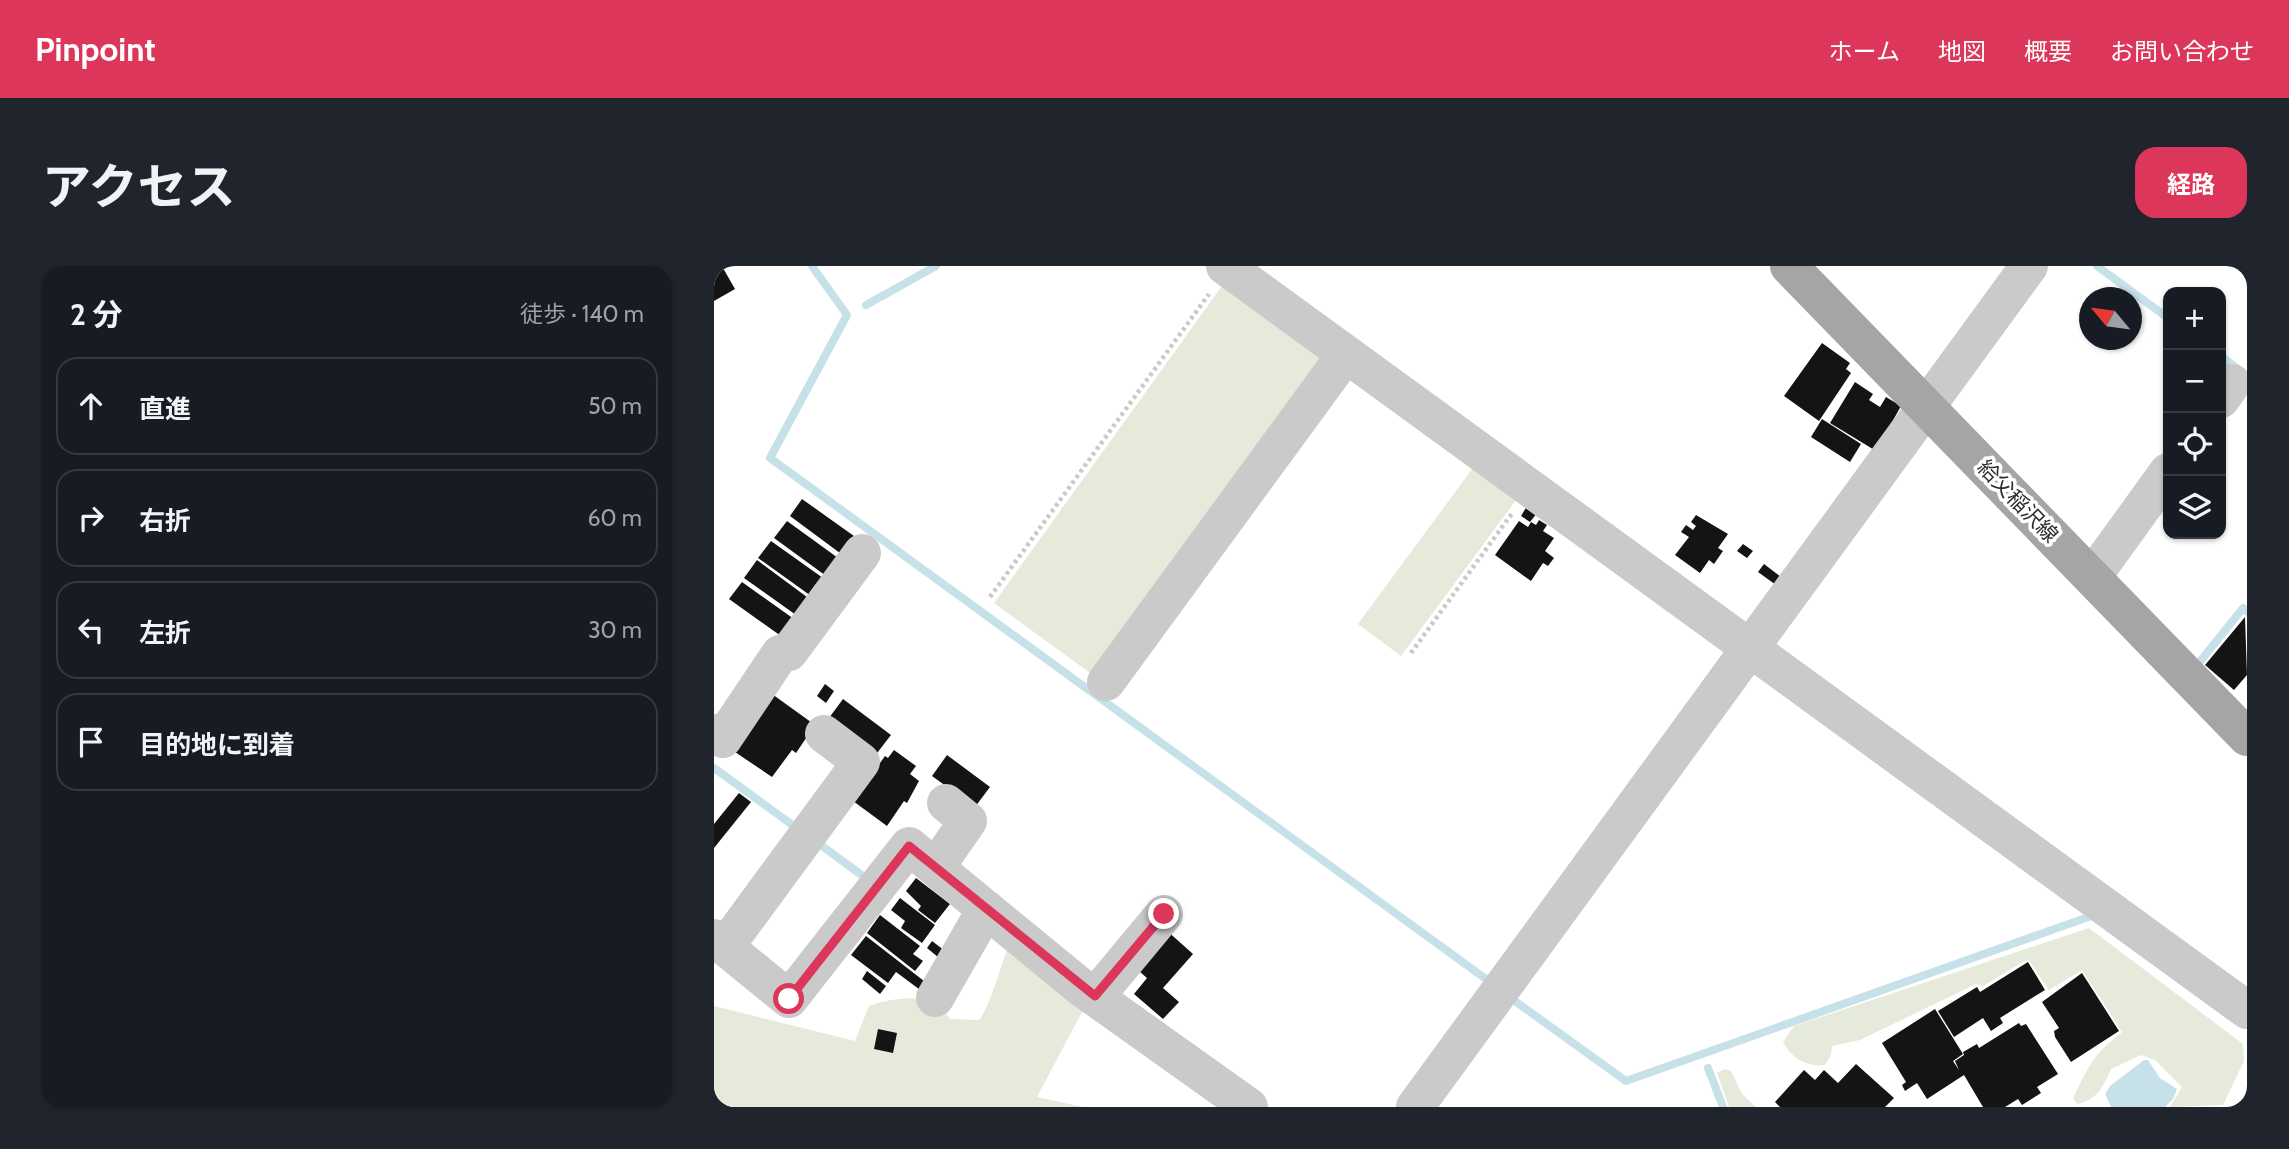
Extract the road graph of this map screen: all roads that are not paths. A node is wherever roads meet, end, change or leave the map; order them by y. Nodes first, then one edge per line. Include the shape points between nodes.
1 (1789, 266) edge
2 (2029, 266) edge
3 (1227, 267) edge
4 (1346, 354) junction
5 (1927, 407) junction
6 (2165, 476) edge
7 (862, 553) dead end
8 (2092, 578) junction
9 (1751, 648) junction
10 (1105, 682) dead end
11 (714, 733) edge
12 (824, 734) dead end
13 (2247, 737) edge
14 (946, 803) dead end
15 (936, 867) junction
16 (986, 909) junction
17 (1164, 914) dead end
18 (720, 943) edge
19 (1095, 996) junction
20 (935, 998) dead end
21 (2247, 1010) edge
22 (1249, 1107) edge
23 (1415, 1107) edge

1 - 5 main road, 給父稲沢線
2 - 5 street
3 - 4 street
4 - 9 street
4 - 10 street
5 - 8 main road, 給父稲沢線
5 - 9 street
6 - 8 street
7 - 11 street via 789,652 780,654 723,739
8 - 13 main road, 給父稲沢線
9 - 21 street
9 - 23 street
12 - 18 street via 861,762
14 - 15 street via 968,821
15 - 16 street
15 - 18 street via 909,846 789,999
16 - 19 street
16 - 20 street
17 - 19 street
19 - 22 street

